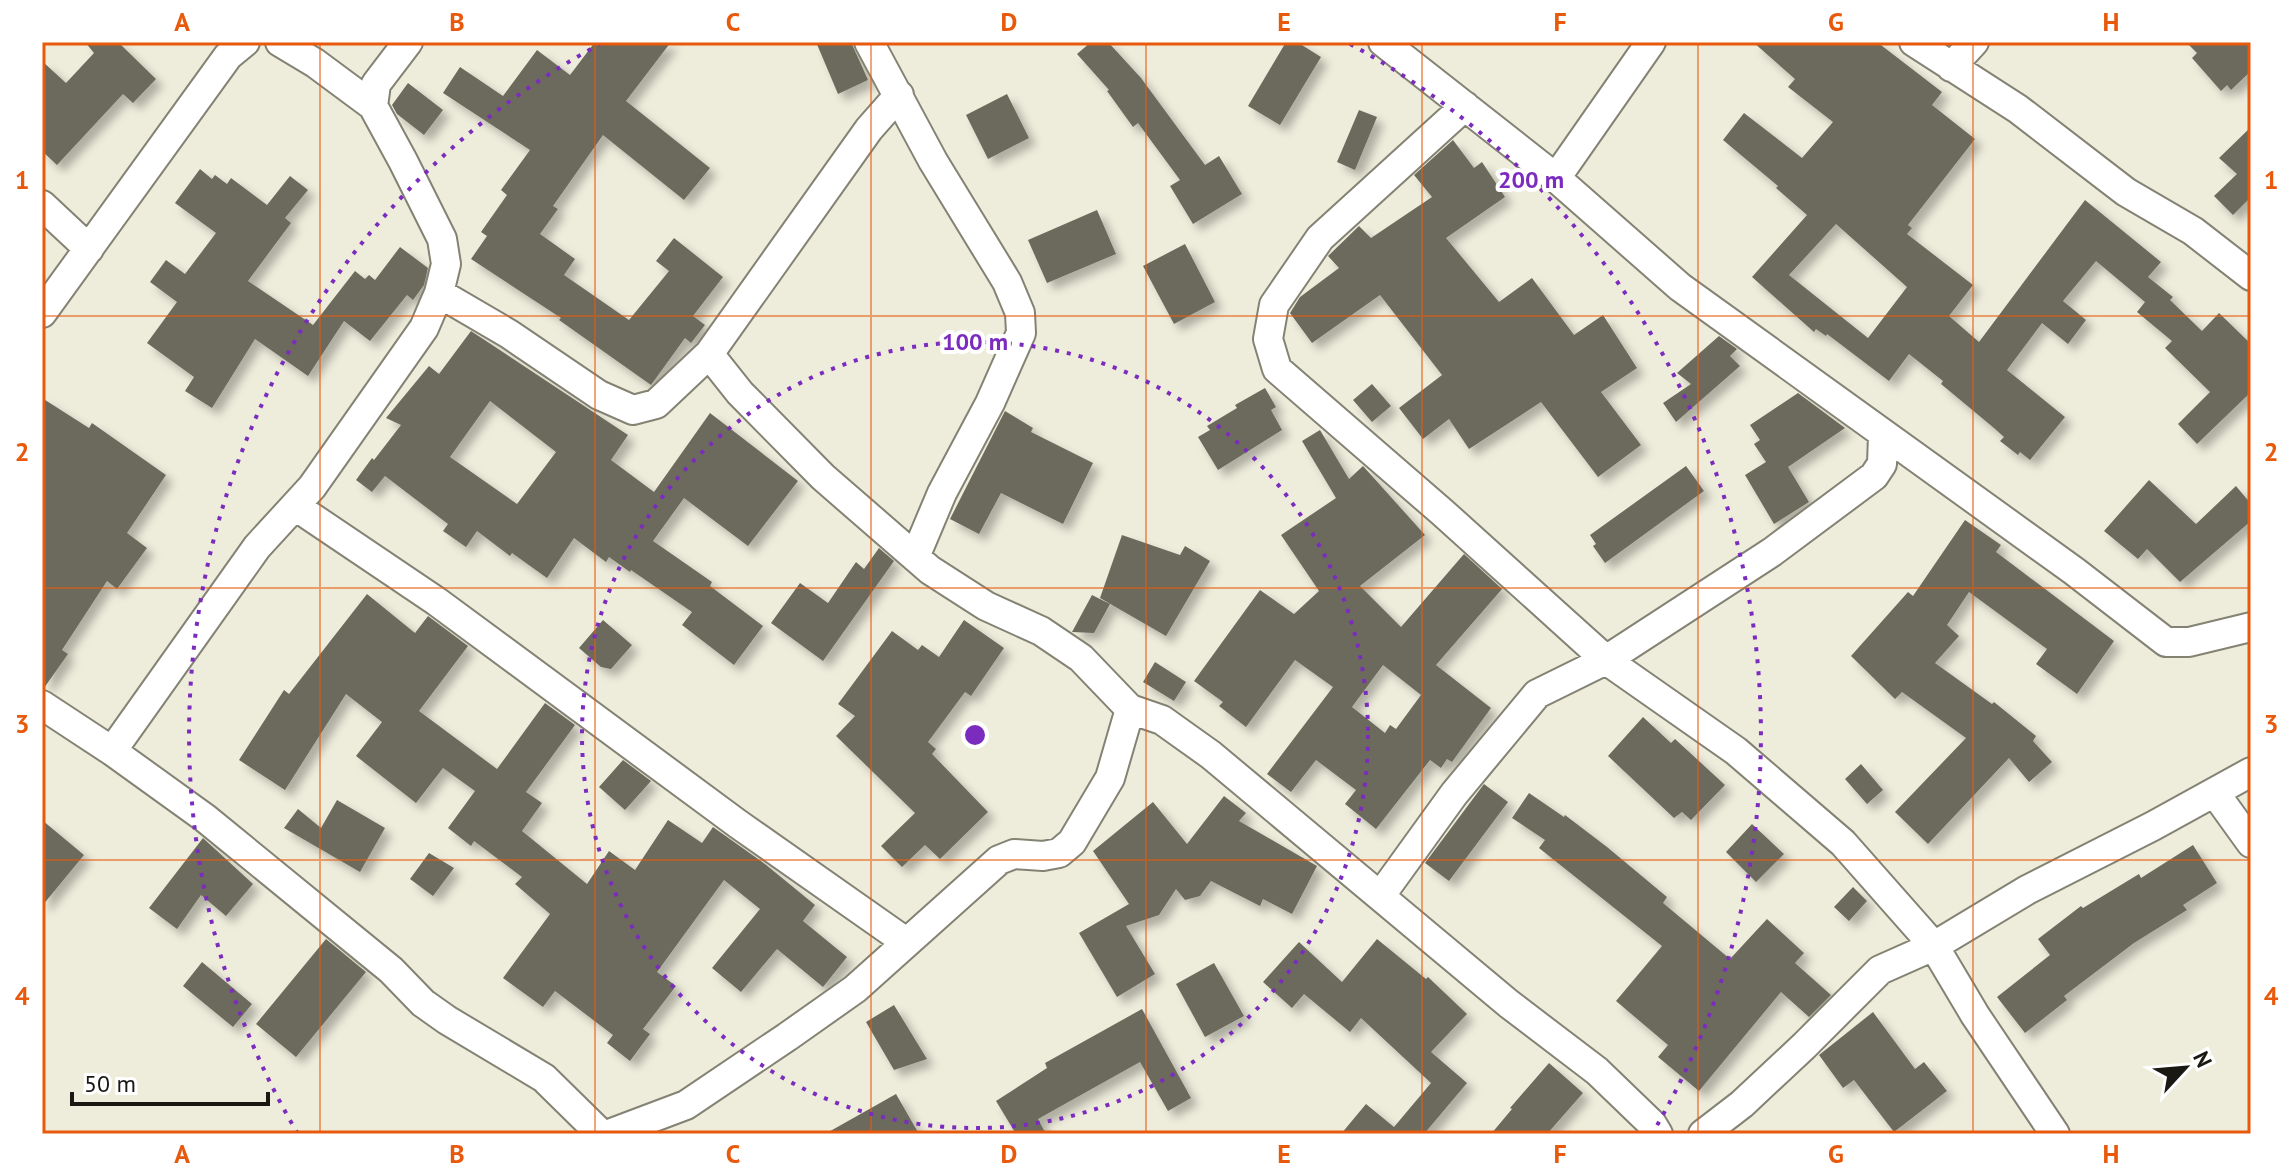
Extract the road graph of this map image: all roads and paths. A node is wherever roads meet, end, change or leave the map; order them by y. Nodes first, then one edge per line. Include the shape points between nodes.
1 (245, 42) edge
2 (280, 42) edge
3 (408, 42) edge
4 (869, 42) edge
5 (1383, 42) edge
6 (1651, 42) edge
7 (1914, 42) edge
8 (1974, 42) edge
9 (1951, 67) junction
10 (899, 95) junction
11 (373, 106) junction
12 (1465, 106) junction
13 (1556, 178) junction
14 (42, 205) edge
15 (89, 249) junction
16 (2251, 276) edge
17 (439, 293) junction
18 (42, 313) edge
19 (709, 354) junction
20 (1883, 435) junction
21 (295, 506) junction
22 (915, 557) junction
23 (2251, 627) edge
24 (1606, 660) junction
25 (42, 705) edge
26 (1130, 709) junction
27 (112, 751) junction
28 (2251, 772) edge
29 (2215, 793) junction
30 (2251, 843) edge
31 (1381, 895) junction
32 (906, 942) junction
33 (1934, 946) junction
34 (601, 1134) edge
35 (609, 1134) edge
36 (1658, 1134) edge
37 (1703, 1134) edge
38 (2055, 1134) edge

1 - 15 street via 228,56
2 - 11 street
3 - 11 street via 376,84
4 - 10 street
5 - 12 street
6 - 13 street
7 - 9 street
8 - 9 street
9 - 16 street
10 - 19 street via 869,129
10 - 22 street via 1007,282 1021,323 990,403
11 - 17 street via 442,239 446,264
12 - 13 street
12 - 24 street via 1320,238 1274,305 1268,339 1277,369 1294,386
13 - 20 street via 1680,287
14 - 15 street
15 - 18 street
17 - 19 street via 599,395 633,410 656,404
17 - 21 street via 424,328
19 - 22 street via 823,477
20 - 23 street via 2166,642
20 - 24 street via 1882,464 1874,476 1772,552
21 - 27 street via 257,547
21 - 32 street via 436,601
22 - 26 street via 986,606 1041,631 1081,658
24 - 31 street via 1537,694 1454,794
24 - 33 street via 1736,751 1843,843
25 - 27 street
26 - 31 street via 1186,735
26 - 32 street via 1110,778 1072,842 1059,853 1014,854 999,860
27 - 34 street via 205,818 391,970 423,1003 544,1078
28 - 29 street
29 - 30 street
29 - 33 street via 2027,890
31 - 36 street via 1597,1071
32 - 35 street via 855,989 686,1105
33 - 37 street via 1880,970 1742,1104
33 - 38 street

